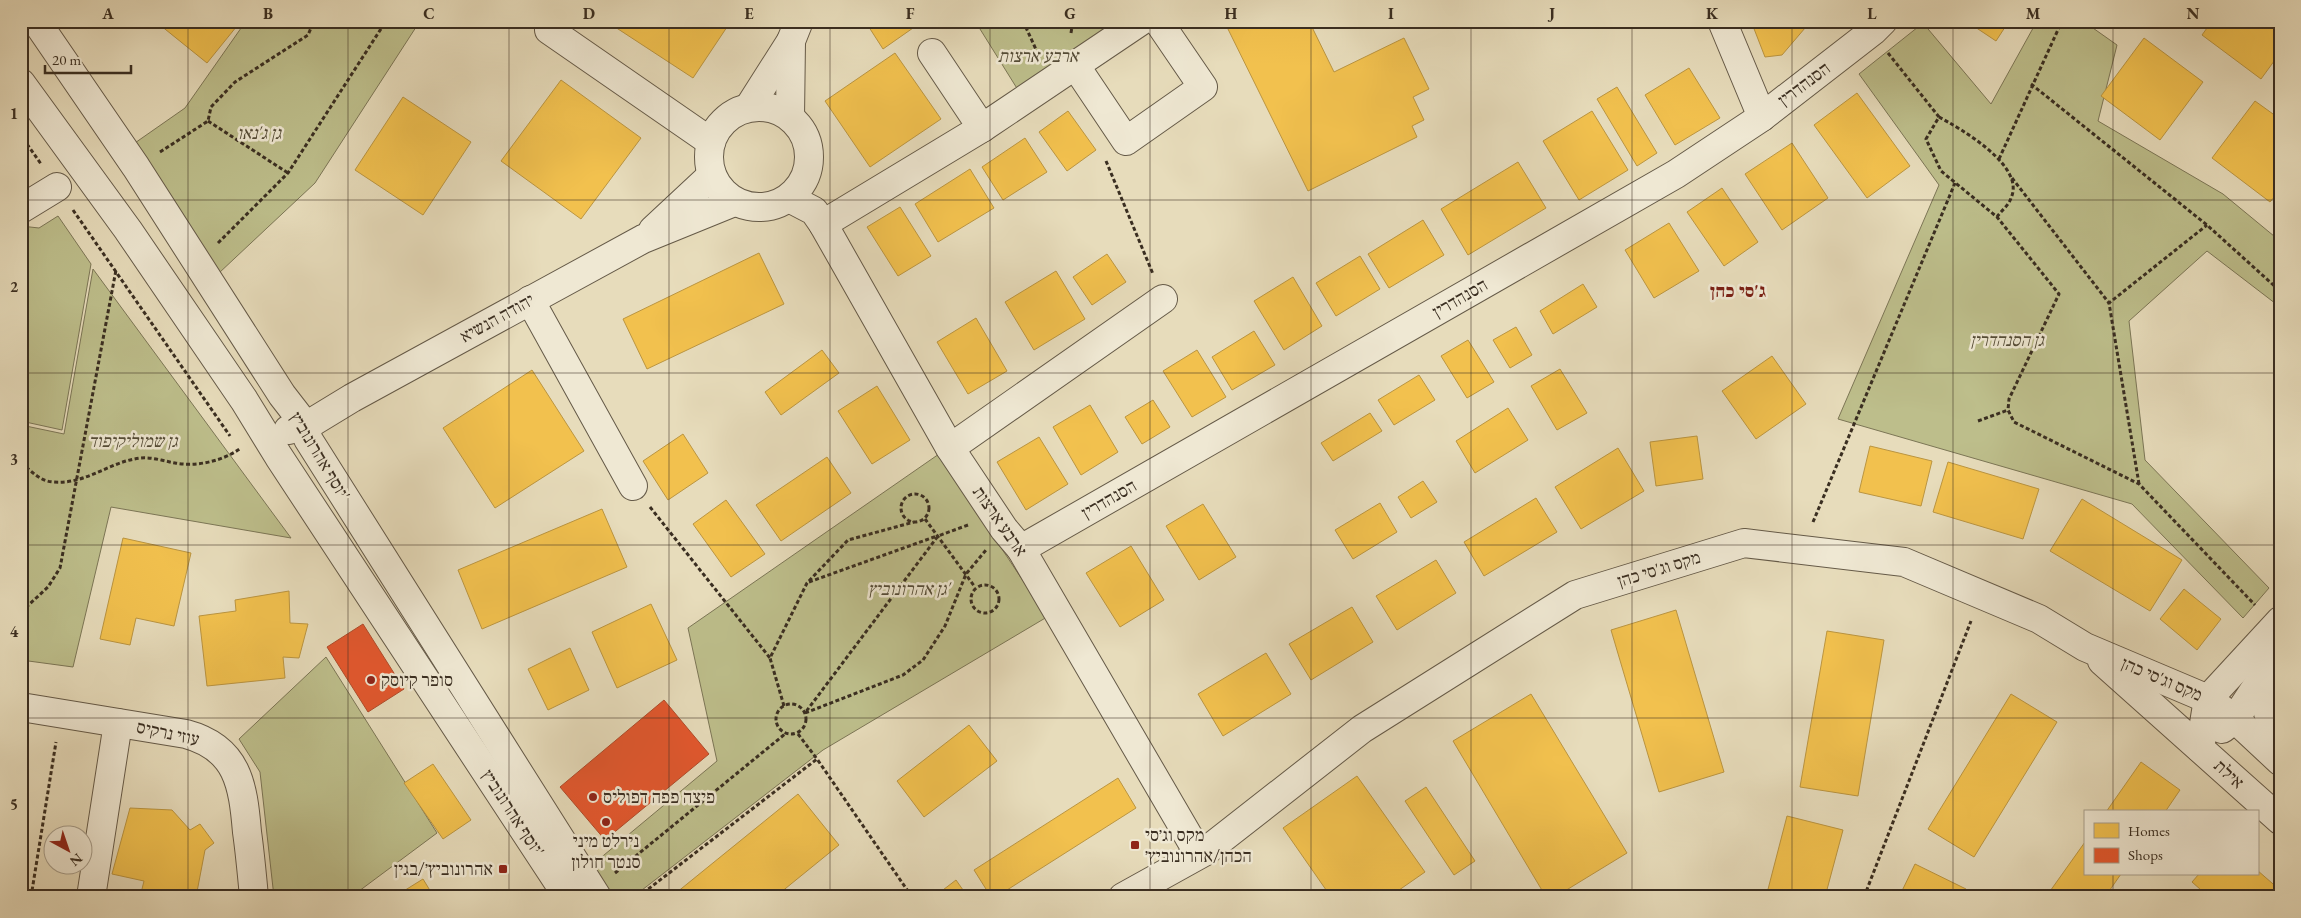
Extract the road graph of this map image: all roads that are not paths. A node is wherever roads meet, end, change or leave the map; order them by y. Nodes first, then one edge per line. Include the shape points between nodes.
1 (36, 21) edge
2 (1141, 21) edge
3 (1158, 21) edge
4 (1722, 21) edge
5 (1883, 21) edge
6 (549, 30) dead end
7 (795, 31) edge
8 (932, 53) dead end
9 (1075, 65) junction
10 (21, 83) edge
11 (749, 108) junction
12 (1762, 116) junction
13 (790, 117) junction
14 (982, 128) junction
15 (710, 142) junction
16 (712, 175) junction
17 (57, 187) dead end
18 (788, 198) junction
19 (734, 202) junction
20 (21, 209) edge
21 (823, 224) junction
22 (642, 239) junction
23 (1163, 299) road end
24 (530, 300) junction
25 (282, 395) junction
26 (352, 398) junction
27 (306, 426) junction
28 (264, 431) junction
29 (950, 448) junction
30 (633, 486) road end
31 (1007, 532) junction
32 (2277, 623) edge
33 (2085, 647) junction
34 (2280, 652) edge
35 (2280, 667) edge
36 (2208, 699) junction
37 (21, 707) edge
38 (2235, 719) junction
39 (118, 723) junction
40 (2200, 748) junction
41 (2280, 750) edge
42 (2280, 761) edge
43 (2280, 820) edge
44 (1199, 848) junction
45 (586, 895) edge
46 (91, 897) edge
47 (254, 897) edge
48 (1122, 897) edge

1 - 25 street, יוסף אהרונוביץ' via 136,168
2 - 9 street
3 - 9 street via 1203,87 1126,141
4 - 12 street
5 - 12 street, הסנהדרין
6 - 15 street
7 - 11 street
7 - 13 street
8 - 14 street
9 - 14 street
10 - 28 street, יוסף אהרונוביץ' via 124,225
11 - 13 street via 775,109
11 - 15 street via 733,114 719,125
12 - 31 street, הסנהדרין via 1676,174
13 - 18 street via 802,130 809,152 805,177
14 - 21 street
15 - 16 street via 708,158
16 - 19 street
16 - 22 street, יהודה הנשיא
17 - 20 street
18 - 19 street via 769,207 751,207
18 - 21 street, ארבע ארצות via 814,211
19 - 22 street, יהודה הנשיא
21 - 29 street, ארבע ארצות
22 - 24 street, יהודה הנשיא
23 - 29 street
24 - 26 street, יהודה הנשיא
24 - 30 street
25 - 26 street, יהודה הנשיא via 307,399
25 - 27 street, יוסף אהרונוביץ'
26 - 27 street, יהודה הנשיא
27 - 28 street, יהודה הנשיא
27 - 45 street, יוסף אהרונוביץ' via 308,439
28 - 45 street, יוסף אהרונוביץ' via 284,466
29 - 31 street, ארבע ארצות
31 - 44 street, ארבע ארצות
32 - 36 street
33 - 36 street, מקס וג'סי כהן
33 - 40 street, מקס וג'סי כהן
33 - 44 street, מקס וג'סי כהן via 2039,619 1904,562 1744,543 1575,595 1362,729 1276,798
34 - 38 street
35 - 41 street via 2268,713
36 - 38 street, מקס וג'סי כהן
36 - 40 street
37 - 39 street, עוזי נרקיס
38 - 40 street
38 - 42 street
39 - 46 street
39 - 47 street, עוזי נרקיס via 196,736 227,758 238,774 244,794
40 - 43 street, אילת
44 - 48 street, מקס וג'סי כהן

